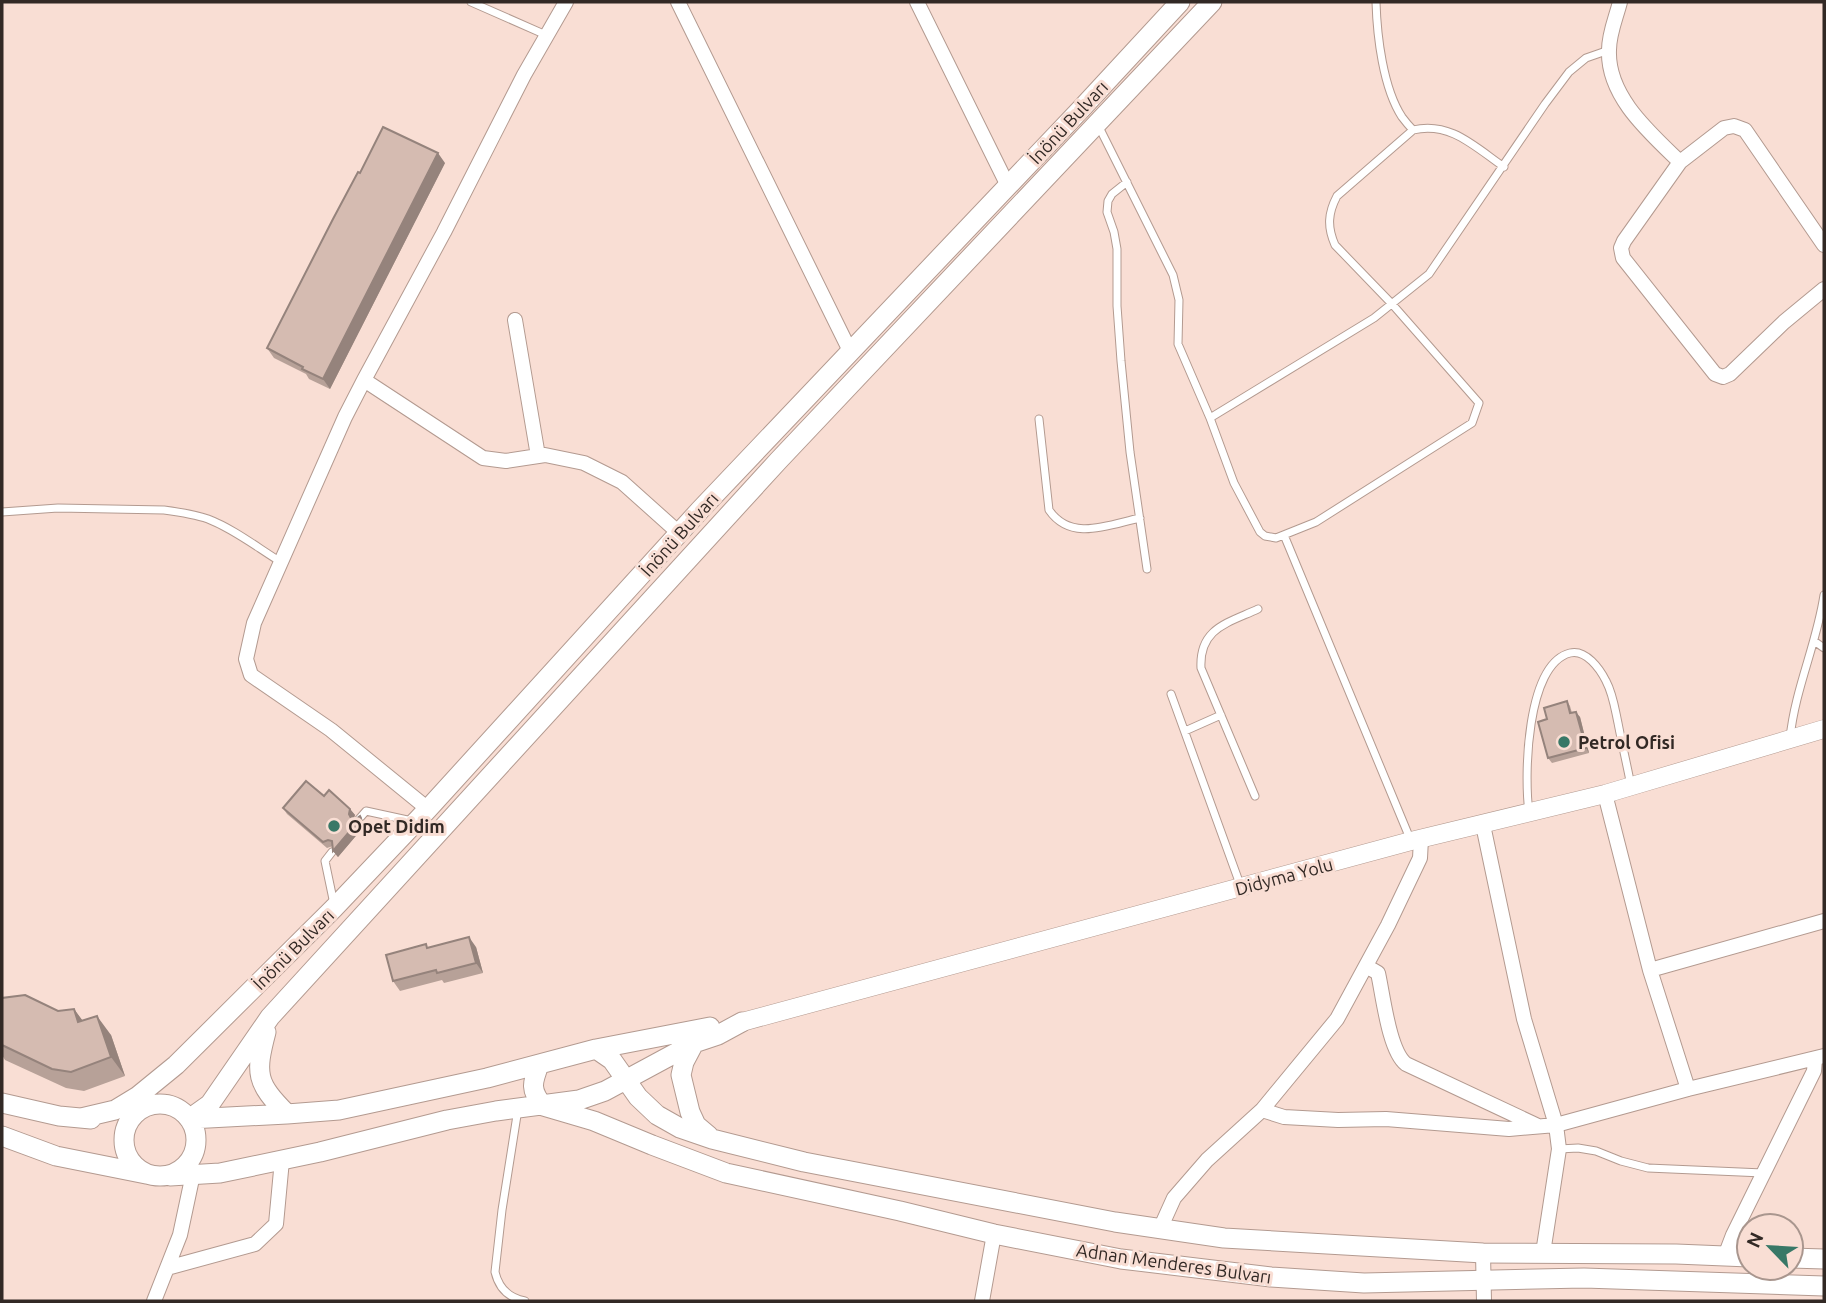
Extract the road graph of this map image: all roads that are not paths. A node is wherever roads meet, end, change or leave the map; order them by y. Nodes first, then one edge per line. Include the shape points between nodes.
1 (471, 2) edge
2 (566, 2) edge
3 (678, 2) edge
4 (917, 2) edge
5 (1180, 2) edge
6 (1212, 2) edge
7 (1376, 2) edge
8 (1620, 2) edge
9 (547, 35) junction
10 (1609, 50) junction
11 (1097, 123) junction
12 (1413, 130) junction
13 (1680, 162) junction
14 (1503, 167) junction
15 (1126, 182) junction
16 (1008, 186) junction
17 (1824, 245) edge
18 (1824, 289) edge
19 (1392, 304) junction
20 (515, 320) dead end
21 (850, 351) junction
22 (364, 380) junction
23 (1210, 418) junction
24 (1039, 419) dead end
25 (538, 456) junction
26 (2, 512) edge
27 (1140, 518) junction
28 (679, 533) junction
29 (1284, 535) junction
30 (281, 562) junction
31 (1147, 569) dead end
32 (1824, 595) edge
33 (1258, 609) dead end
34 (1814, 641) junction
35 (1824, 648) edge
36 (1171, 694) dead end
37 (1221, 715) junction
38 (1824, 729) edge
39 (1185, 731) junction
40 (1790, 739) junction
41 (1631, 786) junction
42 (1605, 794) junction
43 (1255, 796) dead end
44 (1529, 813) junction
45 (422, 816) junction
46 (359, 819) edge
47 (1483, 825) junction
48 (1416, 840) junction
49 (332, 852) edge
50 (1241, 888) junction
51 (334, 908) junction
52 (1824, 921) edge
53 (1366, 966) junction
54 (1650, 970) junction
55 (270, 1017) junction
56 (742, 1022) junction
57 (694, 1043) junction
58 (596, 1049) junction
59 (1820, 1057) edge
60 (176, 1065) junction
61 (539, 1065) junction
62 (626, 1080) junction
63 (1688, 1089) junction
64 (2, 1102) edge
65 (153, 1105) junction
66 (543, 1106) junction
67 (518, 1108) junction
68 (1262, 1110) junction
69 (288, 1114) junction
70 (81, 1118) junction
71 (189, 1119) junction
72 (130, 1121) junction
73 (1536, 1125) junction
74 (1556, 1125) junction
75 (2, 1136) edge
76 (712, 1139) junction
77 (1559, 1149) junction
78 (282, 1160) junction
79 (147, 1174) junction
80 (193, 1174) junction
81 (1763, 1174) junction
82 (170, 1176) junction
83 (1160, 1228) junction
84 (994, 1234) junction
85 (1543, 1253) junction
86 (1483, 1254) junction
87 (1725, 1256) junction
88 (1735, 1256) edge
89 (1805, 1258) edge
90 (1824, 1259) edge
91 (167, 1268) junction
92 (1485, 1280) junction
93 (1824, 1286) edge
94 (154, 1301) edge
95 (525, 1301) edge
96 (982, 1301) edge
97 (1484, 1301) edge

1 - 9 lane
2 - 9 street
3 - 21 street
4 - 16 street
5 - 16 main road, İnönü Bulvarı
6 - 11 main road, İnönü Bulvarı
7 - 12 lane via 1388,85 1401,116
8 - 10 street
9 - 22 street
10 - 13 street via 1617,89
10 - 14 lane via 1586,58 1569,72
11 - 15 lane
11 - 55 main road, İnönü Bulvarı via 778,461
12 - 14 lane via 1434,127 1453,132
12 - 19 lane via 1338,196 1330,215 1335,245
13 - 17 street via 1724,128 1745,130
13 - 18 street via 1623,241 1621,253 1715,374 1730,374
14 - 19 lane via 1429,274
15 - 23 lane via 1172,275 1179,300 1178,344
15 - 27 lane via 1112,194 1107,212 1117,249 1121,361
16 - 21 main road, İnönü Bulvarı
19 - 23 lane
19 - 29 lane via 1479,403 1472,423 1317,522
20 - 25 street
21 - 28 main road, İnönü Bulvarı
22 - 25 street via 483,458 506,461
22 - 30 street
23 - 29 lane via 1234,483 1260,532 1270,538
24 - 27 lane via 1049,510 1054,518 1070,528 1087,530
25 - 28 street via 584,463 622,482
26 - 30 lane via 58,508 178,512 223,526
27 - 31 lane
28 - 45 main road, İnönü Bulvarı
29 - 48 lane
30 - 45 street via 254,623 246,659 251,675 331,730
32 - 34 lane
33 - 37 lane via 1215,629 1202,648 1201,668
34 - 35 lane
34 - 40 lane
36 - 39 lane
37 - 39 lane
37 - 43 lane
38 - 40 street, Didyma Yolu
39 - 50 lane
40 - 41 street, Didyma Yolu
41 - 42 street, Didyma Yolu
41 - 44 lane via 1607,682 1590,660 1580,653 1569,654 1549,671 1534,709 1526,776
42 - 44 street, Didyma Yolu
42 - 54 street
44 - 47 street, Didyma Yolu
45 - 46 lane via 366,811
45 - 51 main road, İnönü Bulvarı
47 - 48 street, Didyma Yolu
47 - 74 street via 1524,1019
48 - 50 street, Didyma Yolu
48 - 53 street via 1420,858
49 - 51 lane via 325,861
50 - 56 street, Didyma Yolu
51 - 60 main road, İnönü Bulvarı
52 - 54 street
53 - 68 street via 1337,1019
53 - 73 street via 1378,974 1401,1060
54 - 63 street
55 - 69 main road via 259,1059 260,1079 268,1095
55 - 71 main road, İnönü Bulvarı via 210,1104
56 - 57 main road
56 - 58 main road
57 - 62 main road
57 - 76 main road via 681,1075 696,1125
58 - 61 main road
58 - 62 main road, Adnan Menderes Bulvarı via 612,1060
59 - 63 street
59 - 81 street
60 - 65 main road
60 - 70 main road via 115,1110
61 - 66 main road via 533,1088
61 - 69 main road via 339,1110
62 - 66 main road via 579,1100
62 - 76 main road, Adnan Menderes Bulvarı via 657,1115
63 - 74 street
64 - 70 main road
65 - 71 main road via 173,1107
65 - 72 main road
66 - 67 main road
66 - 84 main road, Adnan Menderes Bulvarı via 726,1172
67 - 78 main road via 447,1120
67 - 95 lane via 495,1272 503,1291
68 - 73 street via 1284,1117 1338,1120 1386,1119 1509,1129
68 - 83 street via 1207,1160 1174,1198
69 - 71 main road
70 - 72 main road
71 - 82 main road via 197,1141 194,1152 189,1163
72 - 79 main road via 126,1152
73 - 74 street
74 - 77 street
75 - 79 main road via 56,1156
76 - 83 main road, Adnan Menderes Bulvarı via 804,1162
77 - 81 lane via 1596,1151 1648,1168
77 - 85 street
78 - 80 main road
78 - 91 street via 275,1224 255,1244
79 - 82 main road
80 - 82 main road
80 - 91 street via 180,1235
81 - 87 street
83 - 86 main road, Adnan Menderes Bulvarı via 1224,1238
84 - 92 main road, Adnan Menderes Bulvarı via 1121,1259 1271,1277 1364,1283
84 - 96 street
85 - 86 main road, Adnan Menderes Bulvarı
85 - 87 main road, Adnan Menderes Bulvarı
86 - 92 street
87 - 88 main road, Adnan Menderes Bulvarı
89 - 90 main road
91 - 94 street
92 - 93 main road, Adnan Menderes Bulvarı via 1584,1278
92 - 97 street

